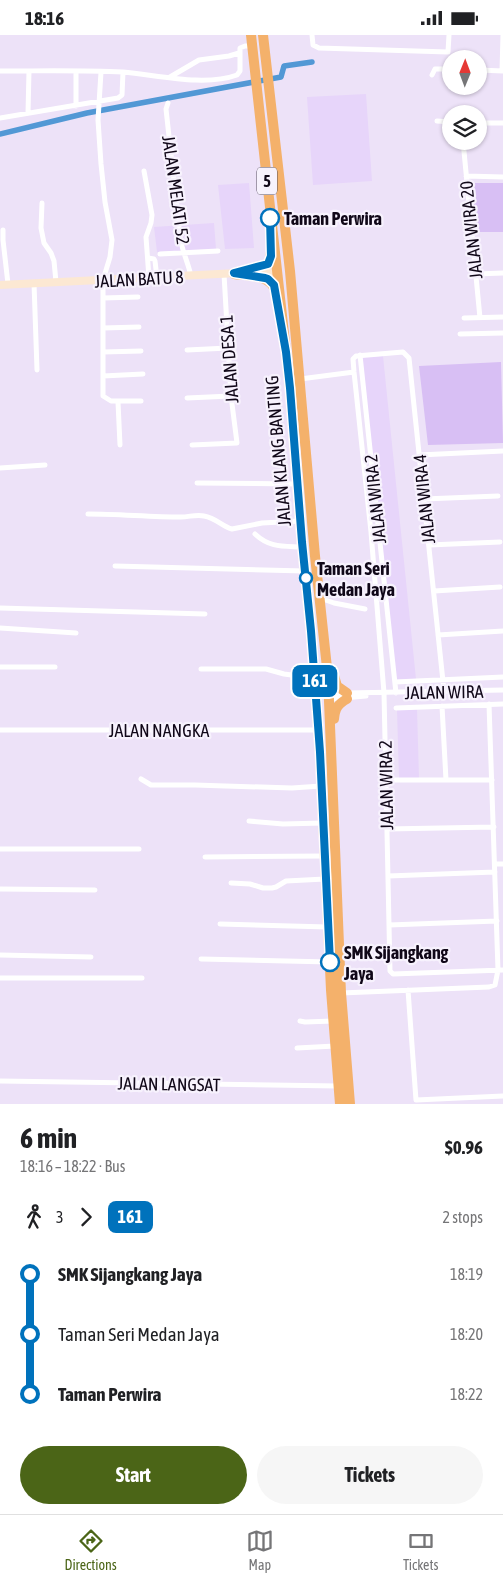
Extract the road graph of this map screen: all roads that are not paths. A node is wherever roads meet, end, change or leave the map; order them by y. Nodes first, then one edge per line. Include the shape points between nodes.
1 (250, 35) edge
2 (263, 35) edge
3 (312, 35) edge
4 (449, 35) edge
5 (503, 35) edge
6 (252, 47) junction
7 (239, 53) junction
8 (442, 69) edge
9 (488, 70) edge
10 (0, 71) edge
11 (29, 71) junction
12 (76, 71) junction
13 (503, 71) edge
14 (100, 72) junction
15 (123, 72) junction
16 (432, 75) dead end
17 (170, 77) junction
18 (99, 103) junction
19 (168, 103) dead end
20 (76, 106) junction
21 (28, 113) junction
22 (0, 119) edge
23 (437, 121) dead end
24 (442, 121) edge
25 (487, 123) edge
26 (503, 123) edge
27 (464, 150) edge
28 (144, 171) dead end
29 (466, 176) junction
30 (503, 177) edge
31 (269, 199) junction
32 (42, 203) dead end
33 (3, 229) dead end
34 (286, 239) junction
35 (218, 251) dead end
36 (185, 253) junction
37 (160, 254) dead end
38 (277, 273) junction
39 (503, 273) edge
40 (229, 274) junction
41 (476, 274) junction
42 (192, 276) junction
43 (153, 278) junction
44 (103, 280) junction
45 (56, 282) junction
46 (34, 283) junction
47 (4, 285) edge
48 (138, 297) dead end
49 (103, 298) junction
50 (503, 317) edge
51 (464, 318) dead end
52 (480, 318) junction
53 (140, 327) dead end
54 (103, 328) junction
55 (503, 333) edge
56 (460, 334) dead end
57 (297, 347) junction
58 (228, 348) junction
59 (187, 350) dead end
60 (141, 351) dead end
61 (103, 352) junction
62 (286, 352) junction
63 (360, 355) junction
64 (37, 370) dead end
65 (354, 372) junction
66 (144, 374) dead end
67 (103, 376) junction
68 (299, 379) junction
69 (232, 396) junction
70 (187, 398) dead end
71 (141, 401) dead end
72 (118, 402) junction
73 (120, 445) dead end
74 (192, 445) dead end
75 (503, 451) edge
76 (419, 455) junction
77 (44, 465) dead end
78 (0, 468) edge
79 (197, 483) dead end
80 (297, 484) junction
81 (498, 496) dead end
82 (424, 499) junction
83 (88, 514) dead end
84 (300, 521) junction
85 (255, 534) dead end
86 (500, 541) dead end
87 (429, 545) junction
88 (302, 547) junction
89 (115, 566) dead end
90 (305, 571) junction
91 (500, 587) dead end
92 (434, 591) junction
93 (320, 598) junction
94 (0, 608) edge
95 (365, 609) dead end
96 (322, 612) junction
97 (205, 613) dead end
98 (310, 624) junction
99 (0, 628) edge
100 (503, 631) edge
101 (76, 633) dead end
102 (438, 635) junction
103 (0, 667) edge
104 (55, 667) dead end
105 (201, 669) dead end
106 (503, 677) edge
107 (314, 678) junction
108 (443, 680) junction
109 (395, 682) junction
110 (503, 690) edge
111 (444, 691) junction
112 (384, 693) junction
113 (396, 693) junction
114 (329, 696) junction
115 (347, 696) junction
116 (489, 704) junction
117 (503, 704) edge
118 (442, 706) junction
119 (396, 708) dead end
120 (0, 730) edge
121 (318, 730) junction
122 (320, 752) junction
123 (332, 767) junction
124 (141, 779) dead end
125 (386, 780) junction
126 (446, 780) junction
127 (492, 780) junction
128 (321, 786) junction
129 (248, 821) dead end
130 (322, 823) junction
131 (494, 827) junction
132 (387, 829) junction
133 (0, 849) edge
134 (138, 849) dead end
135 (324, 856) junction
136 (205, 857) dead end
137 (495, 864) junction
138 (503, 864) edge
139 (495, 872) junction
140 (388, 876) junction
141 (325, 879) junction
142 (231, 883) dead end
143 (0, 889) edge
144 (95, 890) dead end
145 (497, 921) junction
146 (220, 924) dead end
147 (389, 925) junction
148 (328, 927) junction
149 (0, 955) edge
150 (91, 957) dead end
151 (201, 959) dead end
152 (330, 962) junction
153 (501, 970) edge
154 (0, 978) edge
155 (142, 978) dead end
156 (408, 990) junction
157 (341, 993) junction
158 (300, 1021) dead end
159 (333, 1021) junction
160 (335, 1046) junction
161 (297, 1047) dead end
162 (0, 1081) edge
163 (339, 1086) junction
164 (503, 1096) edge
165 (340, 1104) edge
166 (350, 1104) edge

1 - 6 highway, JALAN KLANG BANTING / 5
2 - 34 highway, JALAN KLANG BANTING / 5
3 - 4 street via 313,45 319,49 448,52
5 - 13 street
6 - 7 street via 242,47
6 - 31 highway, JALAN KLANG BANTING / 5
7 - 17 street via 199,60
7 - 17 street via 241,61 237,75 200,80
8 - 16 street via 435,69
9 - 13 street
10 - 11 street
11 - 12 street
11 - 21 street
12 - 14 street
12 - 20 street
14 - 15 street
14 - 18 street
15 - 17 street
15 - 18 street via 122,95
18 - 20 street
18 - 44 street via 105,202 112,241
19 - 36 street, JALAN MELATI 52 via 172,165 181,244
20 - 21 street
21 - 22 street
23 - 24 street
25 - 26 street
27 - 29 street, JALAN WIRA 20
28 - 43 street via 152,215 146,237 148,258 155,261
29 - 30 street
29 - 41 street, JALAN WIRA 20
31 - 38 highway, JALAN KLANG BANTING / 5
31 - 40 highway via 268,264
32 - 45 street via 40,228 44,243 52,253
33 - 47 street
34 - 38 highway via 283,243 284,262
34 - 57 highway, JALAN KLANG BANTING / 5
35 - 36 street
36 - 37 street
36 - 42 street, JALAN MELATI 52
38 - 40 street, JALAN BATU 8
38 - 57 highway via 284,277 287,285 291,326
38 - 62 highway, JALAN KLANG BANTING / 5
39 - 41 street
40 - 42 street, JALAN BATU 8
40 - 58 street, JALAN DESA 1 via 225,293
40 - 62 highway via 265,278 274,285
41 - 52 street, JALAN WIRA 20
42 - 43 street, JALAN BATU 8
43 - 44 street, JALAN BATU 8
44 - 45 street, JALAN BATU 8
44 - 49 street
45 - 46 street, JALAN BATU 8
46 - 47 street, JALAN BATU 8
46 - 64 street
48 - 49 street
49 - 54 street
50 - 52 street
51 - 52 street
53 - 54 street
54 - 61 street
55 - 56 street
57 - 68 highway, JALAN KLANG BANTING / 5
58 - 59 street
58 - 69 street, JALAN DESA 1
60 - 61 street
61 - 67 street
62 - 80 highway, JALAN KLANG BANTING / 5
63 - 65 street, JALAN WIRA via 353,359
63 - 76 street, JALAN WIRA 4 via 403,353 408,356
63 - 109 street, JALAN WIRA 2
65 - 68 street
65 - 112 street, JALAN WIRA
66 - 67 street
67 - 72 street via 103,396
68 - 93 highway, JALAN KLANG BANTING / 5
69 - 70 street
69 - 74 street, JALAN DESA 1 via 237,443
71 - 72 street
72 - 73 street
75 - 76 street
76 - 82 street, JALAN WIRA 4
77 - 78 street
79 - 80 street
80 - 84 highway, JALAN KLANG BANTING / 5
81 - 82 street
82 - 87 street, JALAN WIRA 4
83 - 84 street via 203,515 232,529
84 - 88 highway, JALAN KLANG BANTING / 5
85 - 88 street via 271,545
86 - 87 street
87 - 92 street, JALAN WIRA 4
88 - 90 highway, JALAN KLANG BANTING / 5
89 - 90 street
90 - 98 highway, JALAN KLANG BANTING / 5
91 - 92 street
92 - 102 street, JALAN WIRA 4
93 - 95 street
93 - 96 highway, JALAN KLANG BANTING / 5
94 - 97 street
96 - 114 highway, JALAN KLANG BANTING / 5
96 - 115 highway via 334,681
98 - 107 highway, JALAN KLANG BANTING / 5
98 - 114 highway via 321,689
99 - 101 street
100 - 102 street
102 - 108 street, JALAN WIRA 4
103 - 104 street
105 - 107 street via 266,669
106 - 108 street
107 - 121 highway, JALAN KLANG BANTING / 5
108 - 109 street
108 - 111 street, JALAN WIRA 4
109 - 113 street, JALAN WIRA 2
110 - 111 street, JALAN WIRA
111 - 113 street, JALAN WIRA
112 - 113 street, JALAN WIRA
112 - 115 street, JALAN WIRA
112 - 125 street, JALAN WIRA 2
114 - 115 street, JALAN WIRA
114 - 122 highway via 321,704
114 - 123 highway, JALAN KLANG BANTING / 5
115 - 123 highway via 335,711
116 - 117 street
116 - 118 street
116 - 127 street
118 - 119 street
118 - 126 street
120 - 121 street, JALAN NANGKA
121 - 122 highway, JALAN KLANG BANTING / 5
122 - 128 highway, JALAN KLANG BANTING / 5
123 - 157 highway, JALAN KLANG BANTING / 5
124 - 128 street via 151,785
125 - 126 street
125 - 132 street, JALAN WIRA 2
126 - 127 street
127 - 131 street
128 - 130 highway, JALAN KLANG BANTING / 5
129 - 130 street
130 - 135 highway, JALAN KLANG BANTING / 5
131 - 132 street
131 - 137 street
132 - 140 street, JALAN WIRA 2
133 - 134 street
135 - 136 street
135 - 141 highway, JALAN KLANG BANTING / 5
137 - 138 street
137 - 139 street
139 - 140 street
139 - 145 street
140 - 147 street, JALAN WIRA 2
141 - 142 street via 286,881 272,888
141 - 148 highway, JALAN KLANG BANTING / 5
143 - 144 street
145 - 147 street
145 - 153 street
146 - 148 street
147 - 153 street, JALAN WIRA 2 via 390,971 393,974
148 - 152 highway, JALAN KLANG BANTING / 5
149 - 150 street
151 - 152 street
152 - 159 highway, JALAN KLANG BANTING / 5
153 - 156 street via 494,987
154 - 155 street
156 - 157 street
156 - 164 street via 416,1100
157 - 166 highway, JALAN KLANG BANTING / 5
158 - 159 street
159 - 160 highway, JALAN KLANG BANTING / 5
160 - 161 street
160 - 163 highway, JALAN KLANG BANTING / 5
162 - 163 street, JALAN LANGSAT
163 - 165 highway, JALAN KLANG BANTING / 5

